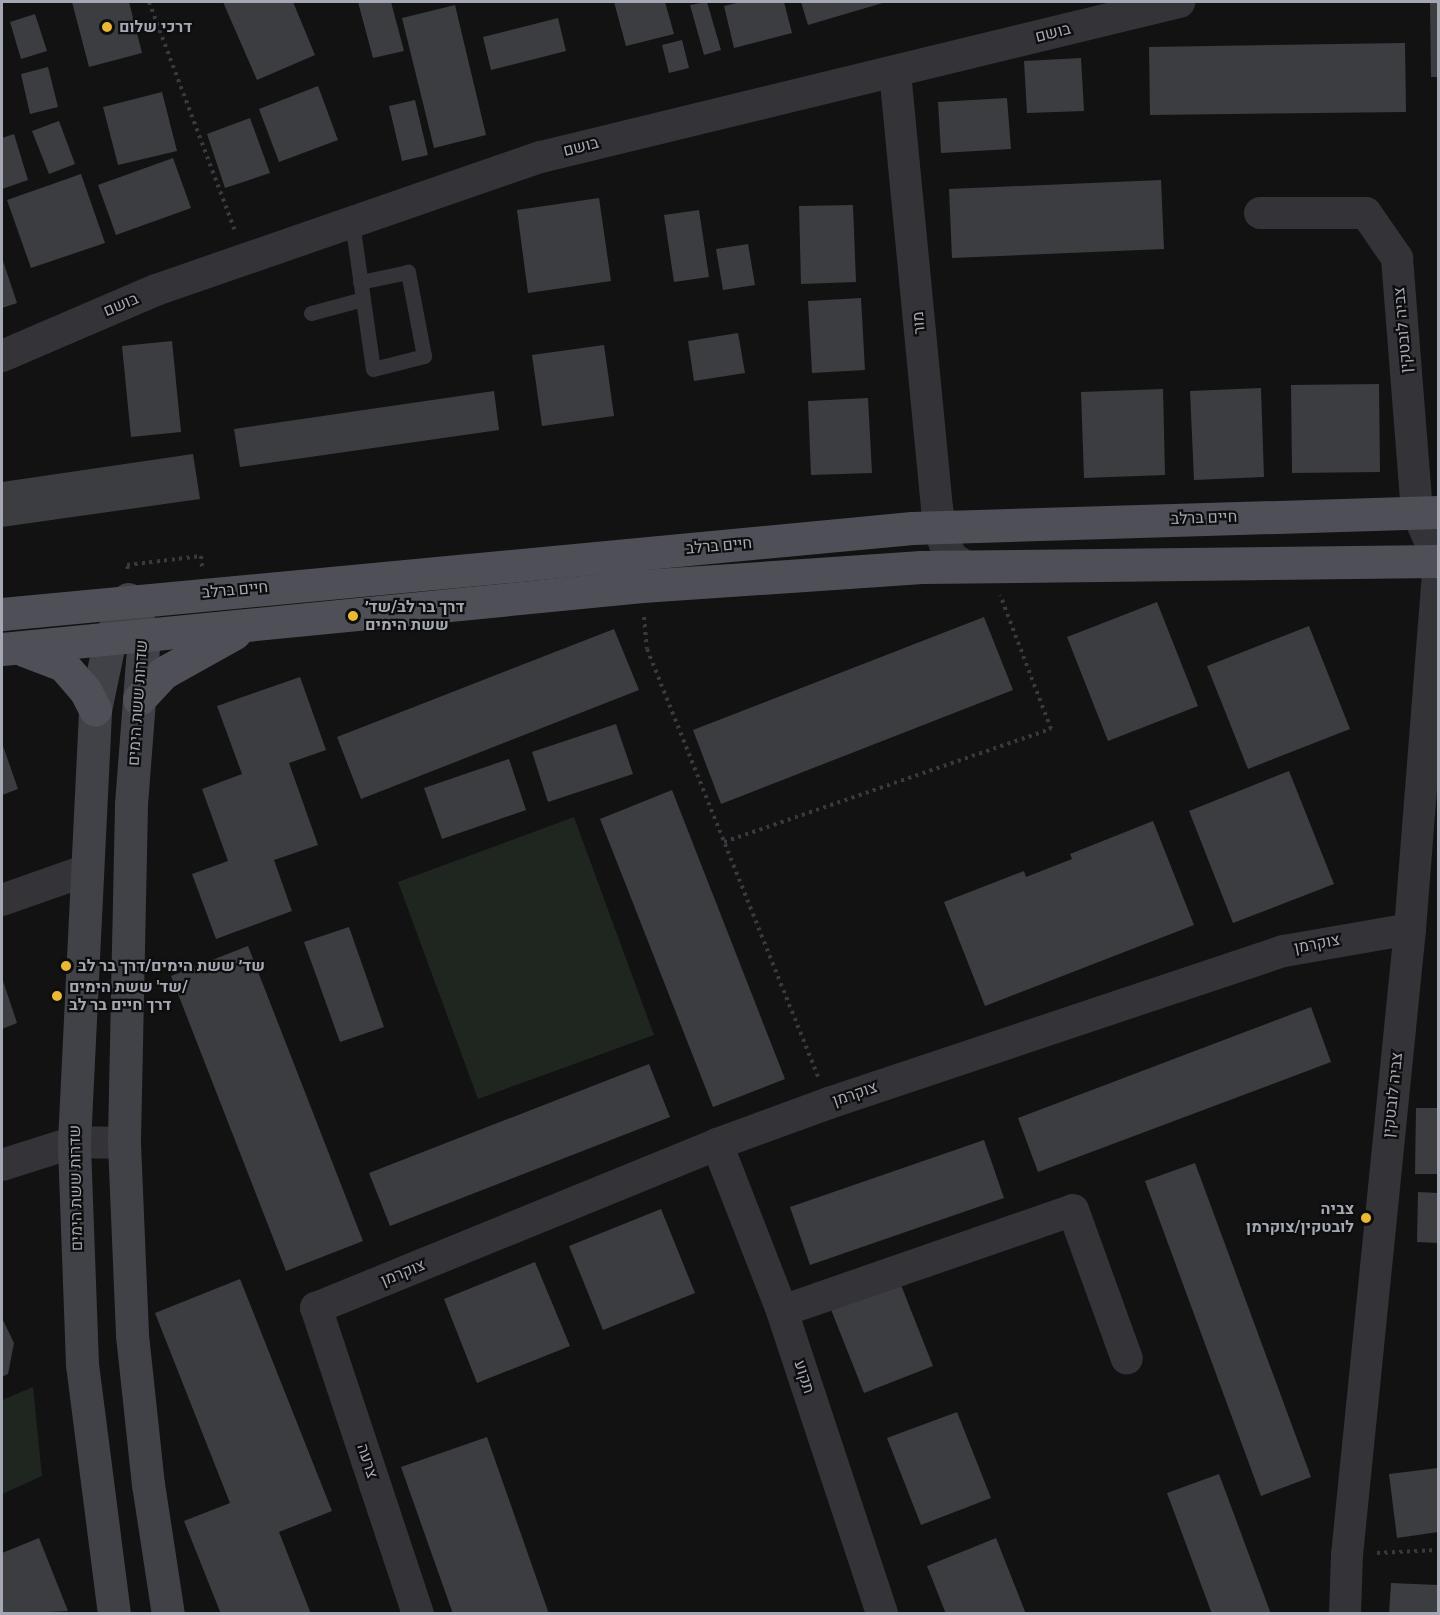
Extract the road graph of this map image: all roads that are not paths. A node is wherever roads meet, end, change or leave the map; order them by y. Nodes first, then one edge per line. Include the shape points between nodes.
1 (1179, 2) edge
2 (895, 72) junction
3 (1260, 213) dead end
4 (352, 222) junction
5 (360, 282) junction
6 (363, 299) junction
7 (311, 313) dead end
8 (2, 356) edge
9 (1428, 512) edge
10 (939, 526) junction
11 (1438, 560) edge
12 (976, 566) junction
13 (1438, 576) edge
14 (128, 599) junction
15 (2, 614) edge
16 (252, 625) junction
17 (144, 635) junction
18 (110, 638) junction
19 (6, 648) edge
20 (139, 699) junction
21 (95, 710) junction
22 (87, 870) junction
23 (2, 900) edge
24 (1410, 929) junction
25 (74, 1142) junction
26 (124, 1143) junction
27 (717, 1144) junction
28 (2, 1165) edge
29 (316, 1308) joint
30 (782, 1311) junction
31 (1128, 1359) dead end
32 (114, 1614) edge
33 (168, 1614) edge
34 (418, 1614) edge
35 (882, 1614) edge
36 (1346, 1614) edge

1 - 2 street, בושם
2 - 4 street, בושם via 541,157
2 - 10 street, מור
3 - 9 street, צביה לובטקין via 1366,213 1397,258
4 - 5 lane
4 - 8 street, בושם via 156,290
5 - 6 lane
5 - 6 lane via 408,272 424,356 373,369
6 - 7 lane
9 - 10 main road, חיים ברלב
9 - 11 street, צביה לובטקין
10 - 12 street, מור via 948,552
10 - 14 main road, חיים ברלב
11 - 12 main road
12 - 16 main road via 642,586
13 - 24 street, צביה לובטקין
14 - 15 main road, חיים ברלב
14 - 17 street, שדרות ששת הימים
14 - 18 street, שדרות ששת הימים
16 - 17 main road
16 - 20 main road via 163,673
17 - 18 main road
17 - 20 street, שדרות ששת הימים
18 - 19 main road
18 - 21 street, שדרות ששת הימים
19 - 21 main road via 37,652 63,665 85,690
20 - 26 street, שדרות ששת הימים via 131,805
21 - 22 street, שדרות ששת הימים
22 - 23 street
22 - 25 street, שדרות ששת הימים
24 - 27 street, צוקרמן via 1284,951
24 - 36 street, צביה לובטקין via 1347,1555
25 - 26 street
25 - 28 street
25 - 32 street, שדרות ששת הימים via 82,1365
26 - 33 street, שדרות ששת הימים via 132,1335 148,1484
27 - 29 street, צוקרמן
27 - 30 street, תקוע
29 - 34 street, צרעה
30 - 31 street via 1073,1210
30 - 35 street, תקוע

